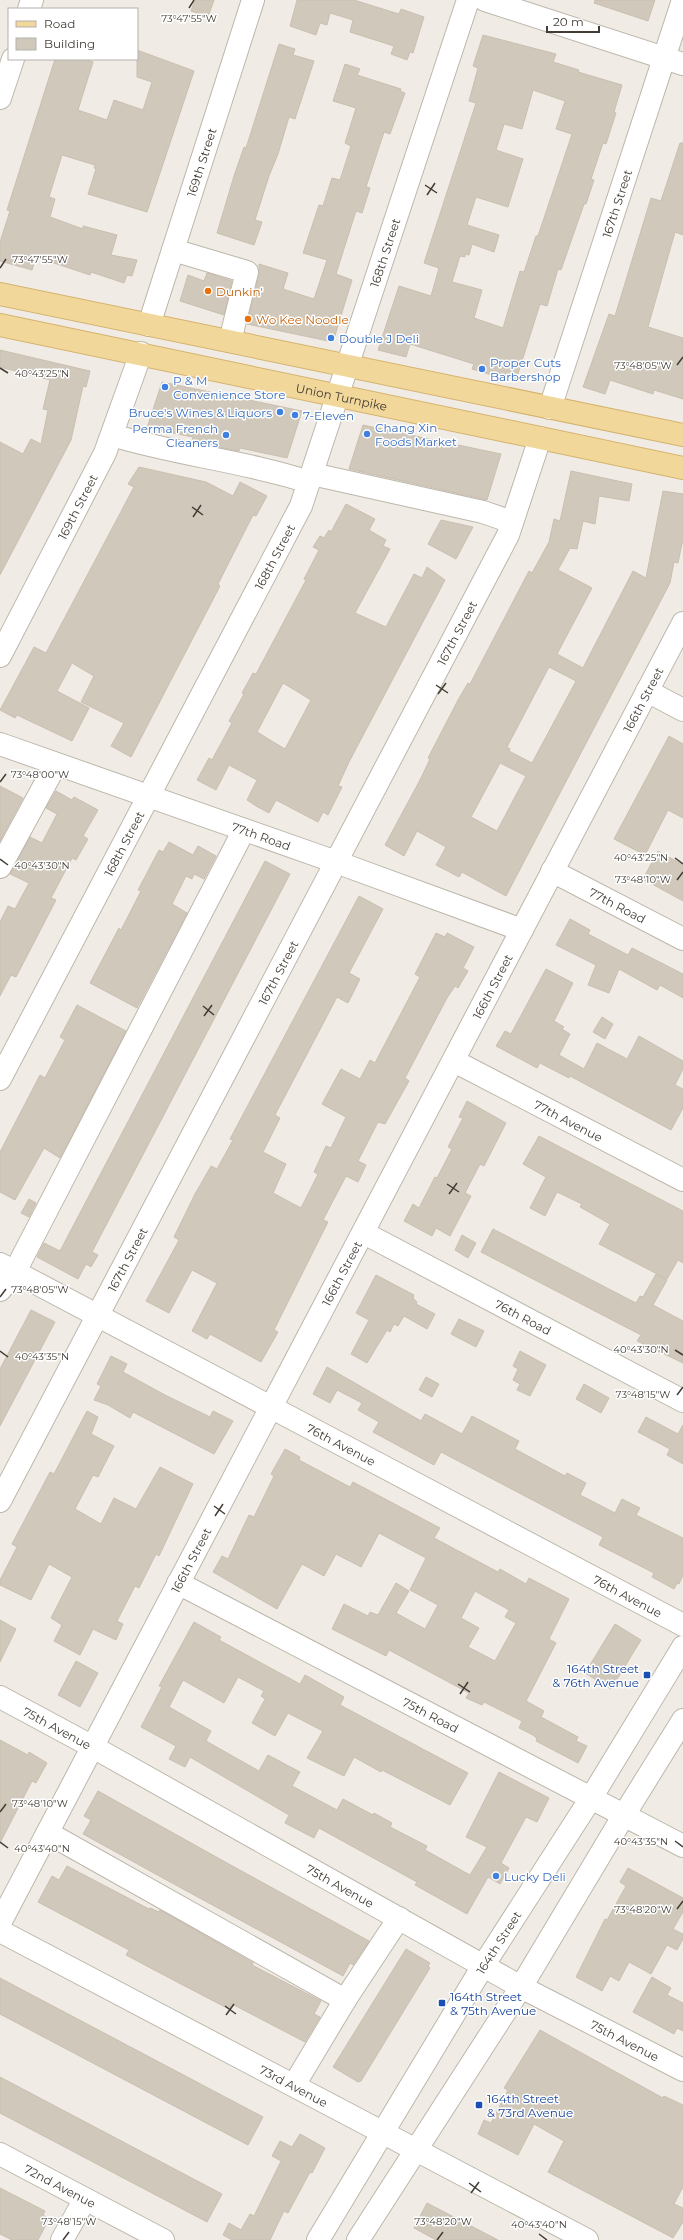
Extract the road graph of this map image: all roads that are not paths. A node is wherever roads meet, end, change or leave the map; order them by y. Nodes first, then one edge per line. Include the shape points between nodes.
1 (253, 0) edge
2 (468, 0) edge
3 (485, 0) edge
4 (683, 0) edge
5 (13, 60) edge
6 (673, 61) edge
7 (0, 98) edge
8 (173, 250) junction
9 (0, 294) edge
10 (0, 325) edge
11 (149, 325) junction
12 (230, 341) junction
13 (141, 353) junction
14 (347, 365) junction
15 (337, 395) junction
16 (550, 408) junction
17 (112, 435) junction
18 (683, 435) edge
19 (540, 438) junction
20 (683, 468) edge
21 (310, 478) junction
22 (512, 522) junction
23 (683, 623) edge
24 (0, 656) edge
25 (647, 691) junction
26 (683, 710) edge
27 (0, 744) edge
28 (56, 764) junction
29 (149, 796) junction
30 (244, 830) junction
31 (336, 862) junction
32 (0, 867) edge
33 (552, 871) junction
34 (522, 930) junction
35 (683, 939) edge
36 (454, 1061) junction
37 (0, 1079) edge
38 (683, 1180) edge
39 (364, 1233) junction
40 (7, 1268) edge
41 (0, 1290) edge
42 (97, 1315) junction
43 (683, 1401) edge
44 (271, 1408) junction
45 (0, 1501) edge
46 (178, 1583) junction
47 (683, 1625) edge
48 (683, 1647) edge
49 (0, 1697) edge
50 (683, 1720) edge
51 (93, 1747) junction
52 (591, 1798) junction
53 (624, 1814) junction
54 (48, 1833) junction
55 (683, 1846) edge
56 (399, 1918) junction
57 (0, 1923) edge
58 (0, 1931) edge
59 (483, 1966) junction
60 (521, 1987) junction
61 (345, 2000) junction
62 (683, 2070) edge
63 (294, 2085) junction
64 (384, 2132) junction
65 (416, 2149) junction
66 (0, 2154) edge
67 (85, 2199) junction
68 (62, 2240) edge
69 (163, 2240) edge
70 (318, 2240) edge
71 (358, 2240) edge
72 (587, 2240) edge

1 - 8 street, 169th Street
2 - 14 street, 168th Street
3 - 6 street
4 - 6 street, 167th Street
5 - 7 street
6 - 16 street, 167th Street
8 - 11 street, 169th Street
8 - 12 street via 248,272
9 - 11 main road
10 - 13 main road, Union Turnpike
11 - 12 main road
12 - 14 main road
13 - 15 main road, Union Turnpike
13 - 17 street, 169th Street
14 - 15 street, 168th Street
14 - 16 main road
15 - 19 main road, Union Turnpike
15 - 21 street, 168th Street
16 - 18 main road
17 - 21 street via 139,443
17 - 24 street, 169th Street
19 - 20 main road, Union Turnpike
19 - 22 street, 167th Street
21 - 22 street via 483,512
21 - 29 street, 168th Street via 301,506
22 - 31 street, 167th Street via 504,542
23 - 25 street, 166th Street
25 - 26 street
25 - 33 street, 166th Street
27 - 28 street, 77th Road
28 - 29 street, 77th Road
28 - 32 street
29 - 30 street, 77th Road
29 - 37 street, 168th Street
30 - 31 street, 77th Road
30 - 40 street
31 - 34 street, 77th Road
31 - 42 street, 167th Street
33 - 34 street, 166th Street
33 - 35 street, 77th Road
34 - 36 street, 166th Street
36 - 38 street, 77th Avenue
36 - 39 street, 166th Street
39 - 43 street, 76th Road
39 - 44 street, 166th Street
40 - 41 street
40 - 42 street, 76th Avenue
42 - 44 street, 76th Avenue
42 - 45 street, 167th Street
44 - 46 street, 166th Street
44 - 47 street, 76th Avenue
46 - 51 street, 166th Street
46 - 52 street, 75th Road
48 - 52 street, 164th Street
49 - 51 street, 75th Avenue
50 - 53 street
51 - 54 street, 166th Street
51 - 56 street, 75th Avenue
52 - 53 street, 75th Road
52 - 59 street, 164th Street
53 - 55 street, 75th Road
53 - 60 street
54 - 57 street, 166th Street
54 - 61 street
56 - 59 street, 75th Avenue
56 - 61 street
58 - 63 street, 73rd Avenue
59 - 60 street, 75th Avenue
59 - 64 street, 164th Street
60 - 62 street, 75th Avenue
60 - 65 street
61 - 63 street
63 - 64 street, 73rd Avenue
64 - 65 street, 73rd Avenue
64 - 70 street, 164th Street
65 - 71 street
65 - 72 street, 73rd Avenue
66 - 67 street, 72nd Avenue
67 - 68 street
67 - 69 street, 72nd Avenue

